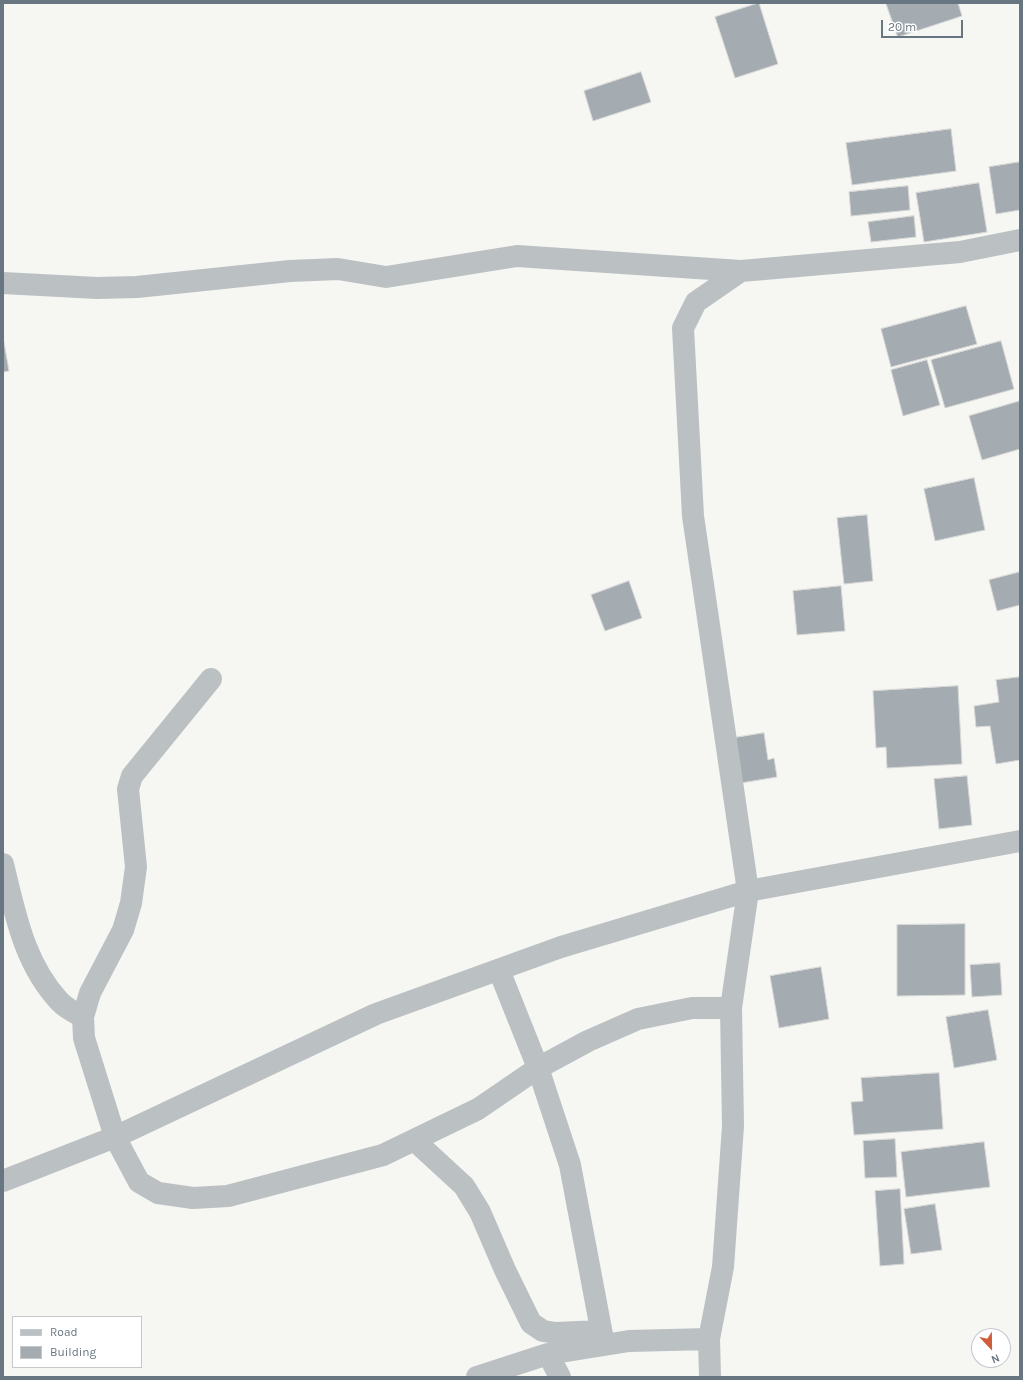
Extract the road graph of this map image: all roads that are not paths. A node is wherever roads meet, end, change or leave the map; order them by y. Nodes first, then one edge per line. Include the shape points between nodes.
1 (1020, 240) edge
2 (741, 271) junction
3 (3, 283) edge
4 (211, 679) dead end
5 (1020, 841) edge
6 (3, 864) edge
7 (748, 891) junction
8 (499, 970) junction
9 (730, 1008) junction
10 (82, 1017) junction
11 (538, 1068) junction
12 (115, 1137) junction
13 (414, 1140) junction
14 (3, 1181) edge
15 (603, 1338) junction
16 (709, 1339) junction
17 (548, 1354) junction
18 (477, 1377) edge
19 (560, 1377) edge
20 (710, 1377) edge

1 - 2 street via 960,252
2 - 3 street via 517,256 386,276 338,269 290,271 137,287 97,288
2 - 7 street via 696,302 683,328 693,516
4 - 10 street via 132,776 128,789 136,867 131,903 123,930 90,993
5 - 7 street
6 - 10 street via 20,931 33,965 61,1003
7 - 8 street via 562,947
7 - 9 street
8 - 11 street
8 - 12 street via 376,1014
9 - 11 street via 692,1008 638,1019 588,1041
9 - 16 street via 733,1126 723,1267
10 - 12 street via 84,1038
11 - 13 street via 478,1109
11 - 15 street via 570,1165
12 - 13 street via 139,1182 158,1193 193,1198 228,1196 383,1155
12 - 14 street
13 - 15 street via 464,1186 480,1212 531,1323 543,1331
15 - 16 street via 629,1341
15 - 17 street
16 - 20 street
17 - 18 street
17 - 19 street

